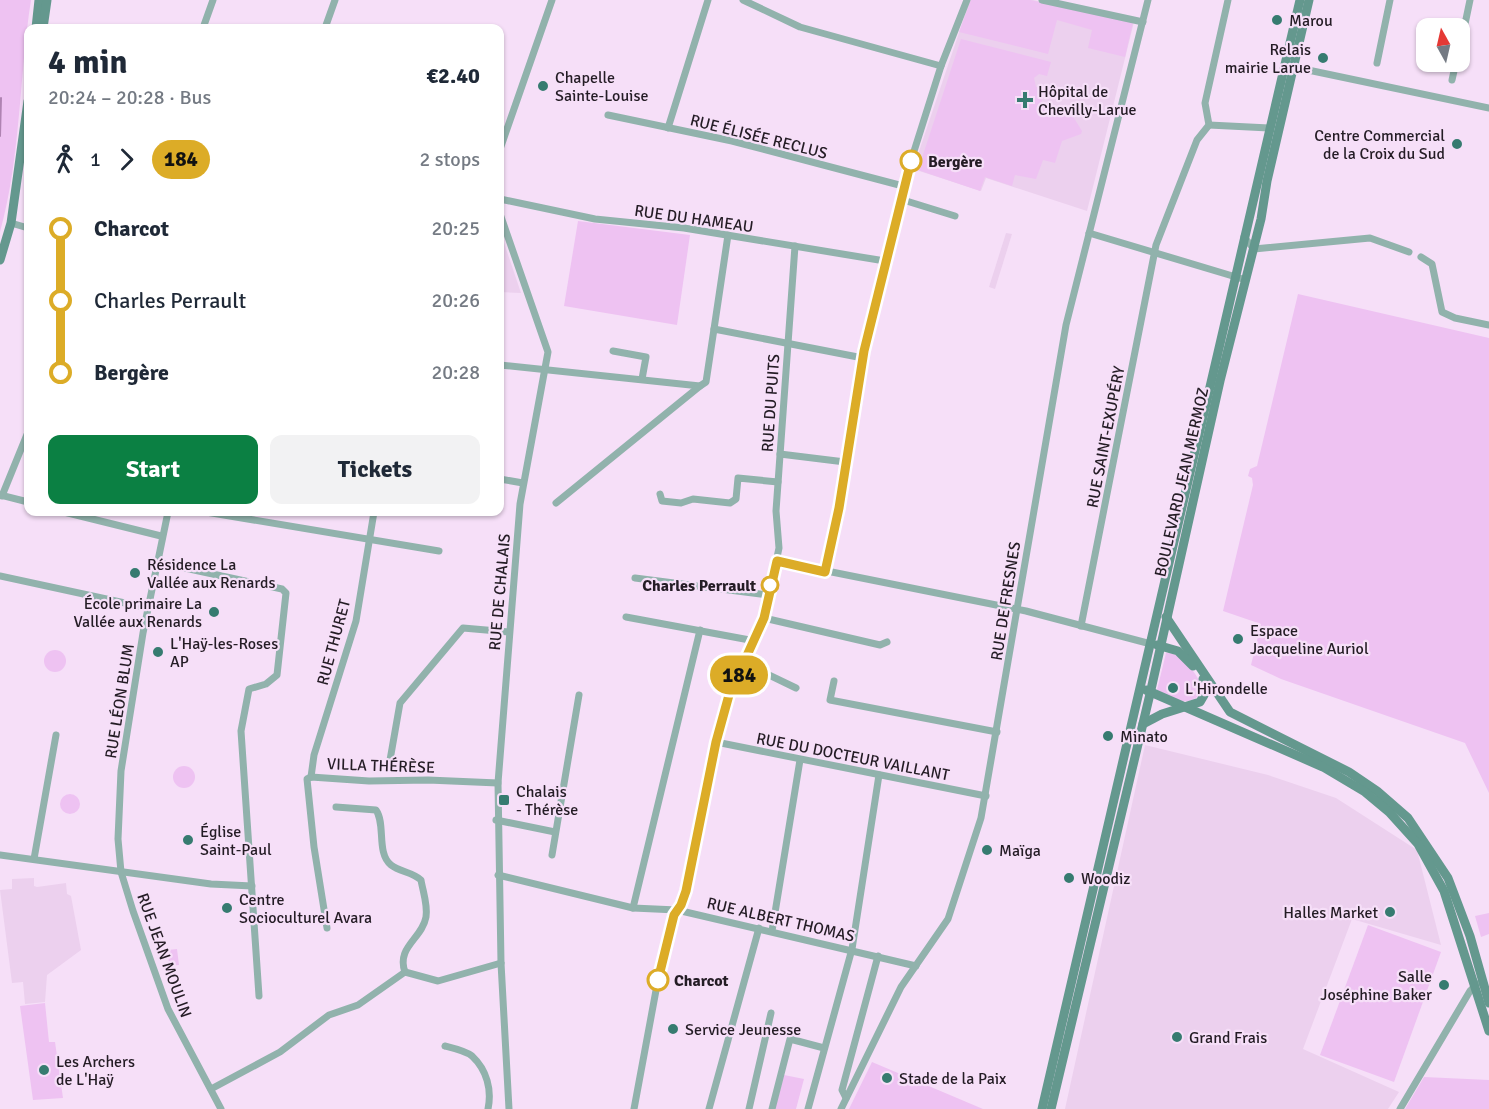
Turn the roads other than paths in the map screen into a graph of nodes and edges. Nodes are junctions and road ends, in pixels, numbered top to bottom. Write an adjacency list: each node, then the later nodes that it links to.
1 (39, 0): 18 (main road)
2 (47, 0): 19 (main road)
3 (213, 0): 20 (street)
4 (335, 0): 21 (street)
5 (552, 0): 33 (street)
6 (708, 0): 30 (street)
7 (743, 0): 23 (street)
8 (967, 0): 23 (street)
9 (1042, 0): 17 (street)
10 (1148, 0): 17 (street, RUE DE FRESNES)
11 (1228, 0): 29 (street)
12 (1300, 0): 24 (main road, BOULEVARD JEAN MERMOZ)
13 (1309, 0): 24 (main road, BOULEVARD JEAN MERMOZ)
14 (1390, 0): 22 (street)
15 (1470, 0): 16 (street)
16 (1466, 18)
17 (1143, 22): 41 (street, RUE DE FRESNES)
18 (36, 24)
19 (44, 24)
20 (204, 24)
21 (326, 24)
22 (1377, 63)
23 (941, 66): 34 (street)
24 (1289, 66): 27 (street); 31 (main road, BOULEVARD JEAN MERMOZ); 45 (main road, BOULEVARD JEAN MERMOZ)
25 (1454, 72): 26 (street)
26 (1452, 80)
27 (1489, 108)
28 (608, 116): 30 (street, RUE ÉLISÉE RECLUS)
29 (1209, 125): 31 (street); 46 (street, RUE SAINT-EXUPÉRY)
30 (668, 128): 34 (street, RUE ÉLISÉE RECLUS)
31 (1269, 128): 43 (main road, BOULEVARD JEAN MERMOZ)
32 (24, 130): 38 (main road)
33 (504, 138)
34 (903, 186): 35 (street)
35 (900, 199): 37 (street); 50 (street)
36 (504, 200): 42 (street, RUE DU HAMEAU)
37 (955, 216)
38 (11, 223): 40 (street); 49 (main road)
39 (504, 225): 59 (street, RUE DE CHALAIS)
40 (24, 227)
41 (1089, 232): 46 (street); 86 (street, RUE DE FRESNES)
42 (728, 235): 44 (street, RUE DU HAMEAU); 54 (street)
43 (1244, 237): 45 (street); 51 (main road, BOULEVARD JEAN MERMOZ)
44 (795, 246): 50 (street, RUE DU HAMEAU); 55 (street, RUE DU PUITS)
45 (1254, 249): 47 (street); 52 (main road, BOULEVARD JEAN MERMOZ)
46 (1155, 252): 51 (street); 90 (street, RUE SAINT-EXUPÉRY)
47 (1408, 252)
48 (1421, 257): 53 (street)
49 (0, 260)
50 (885, 261): 57 (street)
51 (1235, 276): 52 (street); 95 (main road, BOULEVARD JEAN MERMOZ)
52 (1246, 280): 88 (main road, BOULEVARD JEAN MERMOZ)
53 (1489, 325)
54 (714, 329): 55 (street); 61 (street)
55 (787, 342): 57 (street); 63 (street, RUE DU PUITS)
56 (613, 351): 60 (street)
57 (863, 358): 64 (street)
58 (504, 365): 59 (street)
59 (545, 370): 60 (street); 67 (street, RUE DE CHALAIS)
60 (642, 379): 61 (street)
61 (700, 386): 71 (street)
62 (24, 441): 69 (street)
63 (780, 454): 64 (street); 66 (street, RUE DU PUITS)
64 (844, 462): 81 (street)
65 (504, 479): 67 (street)
66 (778, 482): 68 (street); 79 (street, RUE DU PUITS)
67 (523, 483): 92 (street, RUE DE CHALAIS)
68 (660, 494)
69 (1, 495): 70 (street)
70 (24, 501)
71 (556, 503)
72 (80, 516): 76 (street)
73 (167, 516): 76 (street, RUE LÉON BLUM)
74 (228, 516): 77 (street)
75 (373, 516): 77 (street, RUE THURET)
76 (161, 536): 80 (street, RUE LÉON BLUM)
77 (369, 541): 78 (street); 113 (street, RUE THURET)
78 (439, 551)
79 (777, 561): 81 (street); 84 (street, RUE DU PUITS)
80 (157, 562): 85 (street, RUE LÉON BLUM); 128 (street)
81 (825, 572): 86 (street)
82 (0, 576): 85 (street)
83 (635, 578): 84 (street)
84 (768, 595): 89 (street, RUE DU PUITS)
85 (148, 608): 125 (street, RUE LÉON BLUM)
86 (1018, 609): 90 (street); 107 (street, RUE DE FRESNES)
87 (626, 616): 91 (street)
88 (1166, 617): 95 (main road, BOULEVARD JEAN MERMOZ); 96 (main road)
89 (764, 618): 93 (street, RUE DU PUITS); 94 (street)
90 (1081, 626): 95 (street)
91 (700, 630): 93 (street); 129 (street)
92 (509, 632): 110 (street); 114 (street, RUE DE CHALAIS)
93 (755, 641): 97 (street, RUE DU PUITS)
94 (887, 642)
95 (1156, 645): 98 (main road); 99 (main road, BOULEVARD JEAN MERMOZ); 103 (main road, BOULEVARD JEAN MERMOZ)
96 (1193, 658): 98 (main road); 100 (main road)
97 (744, 663): 102 (street); 109 (street, RUE DU PUITS)
98 (1196, 670): 100 (main road); 105 (main road)
99 (1144, 674): 103 (main road); 138 (main road, BOULEVARD JEAN MERMOZ)
100 (1205, 676): 117 (main road)
101 (834, 681): 107 (street)
102 (796, 688)
103 (1150, 694): 105 (main road); 106 (main road, BOULEVARD JEAN MERMOZ)
104 (579, 695): 120 (street)
105 (1185, 708): 106 (main road); 119 (main road)
106 (1143, 724): 138 (main road, BOULEVARD JEAN MERMOZ)
107 (997, 732): 115 (street, RUE DE FRESNES)
108 (56, 735): 124 (street)
109 (716, 742): 111 (street, RUE DU DOCTEUR VAILLANT); 130 (street, RUE DU PUITS)
110 (390, 760)
111 (800, 760): 112 (street, RUE DU DOCTEUR VAILLANT); 133 (street)
112 (879, 775): 115 (street, RUE DU DOCTEUR VAILLANT); 134 (street)
113 (311, 777): 114 (street, VILLA THÉRÈSE); 131 (street, VILLA THÉRÈSE)
114 (498, 783): 118 (street, RUE DE CHALAIS)
115 (986, 796): 137 (street, RUE DE FRESNES)
116 (336, 807): 139 (street)
117 (1408, 818): 119 (main road); 127 (main road)
118 (496, 820): 120 (street); 126 (street, RUE DE CHALAIS)
119 (1409, 831): 121 (main road)
120 (555, 832): 123 (street)
121 (1418, 844): 127 (main road); 140 (main road)
122 (0, 855): 124 (street)
123 (552, 855)
124 (34, 859): 125 (street)
125 (122, 872): 128 (street); 148 (street, RUE JEAN MOULIN)
126 (498, 875): 129 (street, RUE ALBERT THOMAS); 136 (street, RUE DE CHALAIS)
127 (1448, 878): 140 (main road)
128 (252, 886): 141 (street)
129 (633, 908): 130 (street, RUE ALBERT THOMAS)
130 (677, 910): 132 (street, RUE ALBERT THOMAS); 153 (street, RUE DU PUITS)
131 (327, 928)
132 (759, 928): 133 (street, RUE ALBERT THOMAS); 154 (street)
133 (772, 931): 134 (street, RUE ALBERT THOMAS)
134 (852, 949): 135 (street, RUE ALBERT THOMAS); 147 (street)
135 (878, 956): 137 (street, RUE ALBERT THOMAS); 149 (street)
136 (501, 963): 139 (street); 152 (street, RUE DE CHALAIS)
137 (917, 964): 149 (street, RUE DE FRESNES)
138 (1080, 968): 159 (main road); 160 (main road)
139 (405, 972): 148 (street)
140 (1479, 983): 142 (main road); 144 (main road); 145 (main road); 161 (street)
141 (259, 996)
142 (1489, 1003)
143 (771, 1013): 155 (street)
144 (1489, 1016)
145 (1489, 1031)
146 (445, 1046): 151 (street)
147 (824, 1048): 156 (street); 157 (street)
148 (211, 1089): 150 (street, RUE JEAN MOULIN)
149 (846, 1098): 158 (street, RUE DE FRESNES)
150 (221, 1109)
151 (488, 1109)
152 (509, 1109)
153 (634, 1109)
154 (709, 1109)
155 (749, 1109)
156 (772, 1109)
157 (808, 1109)
158 (841, 1109)
159 (1042, 1109)
160 (1051, 1109)
161 (1400, 1109)

